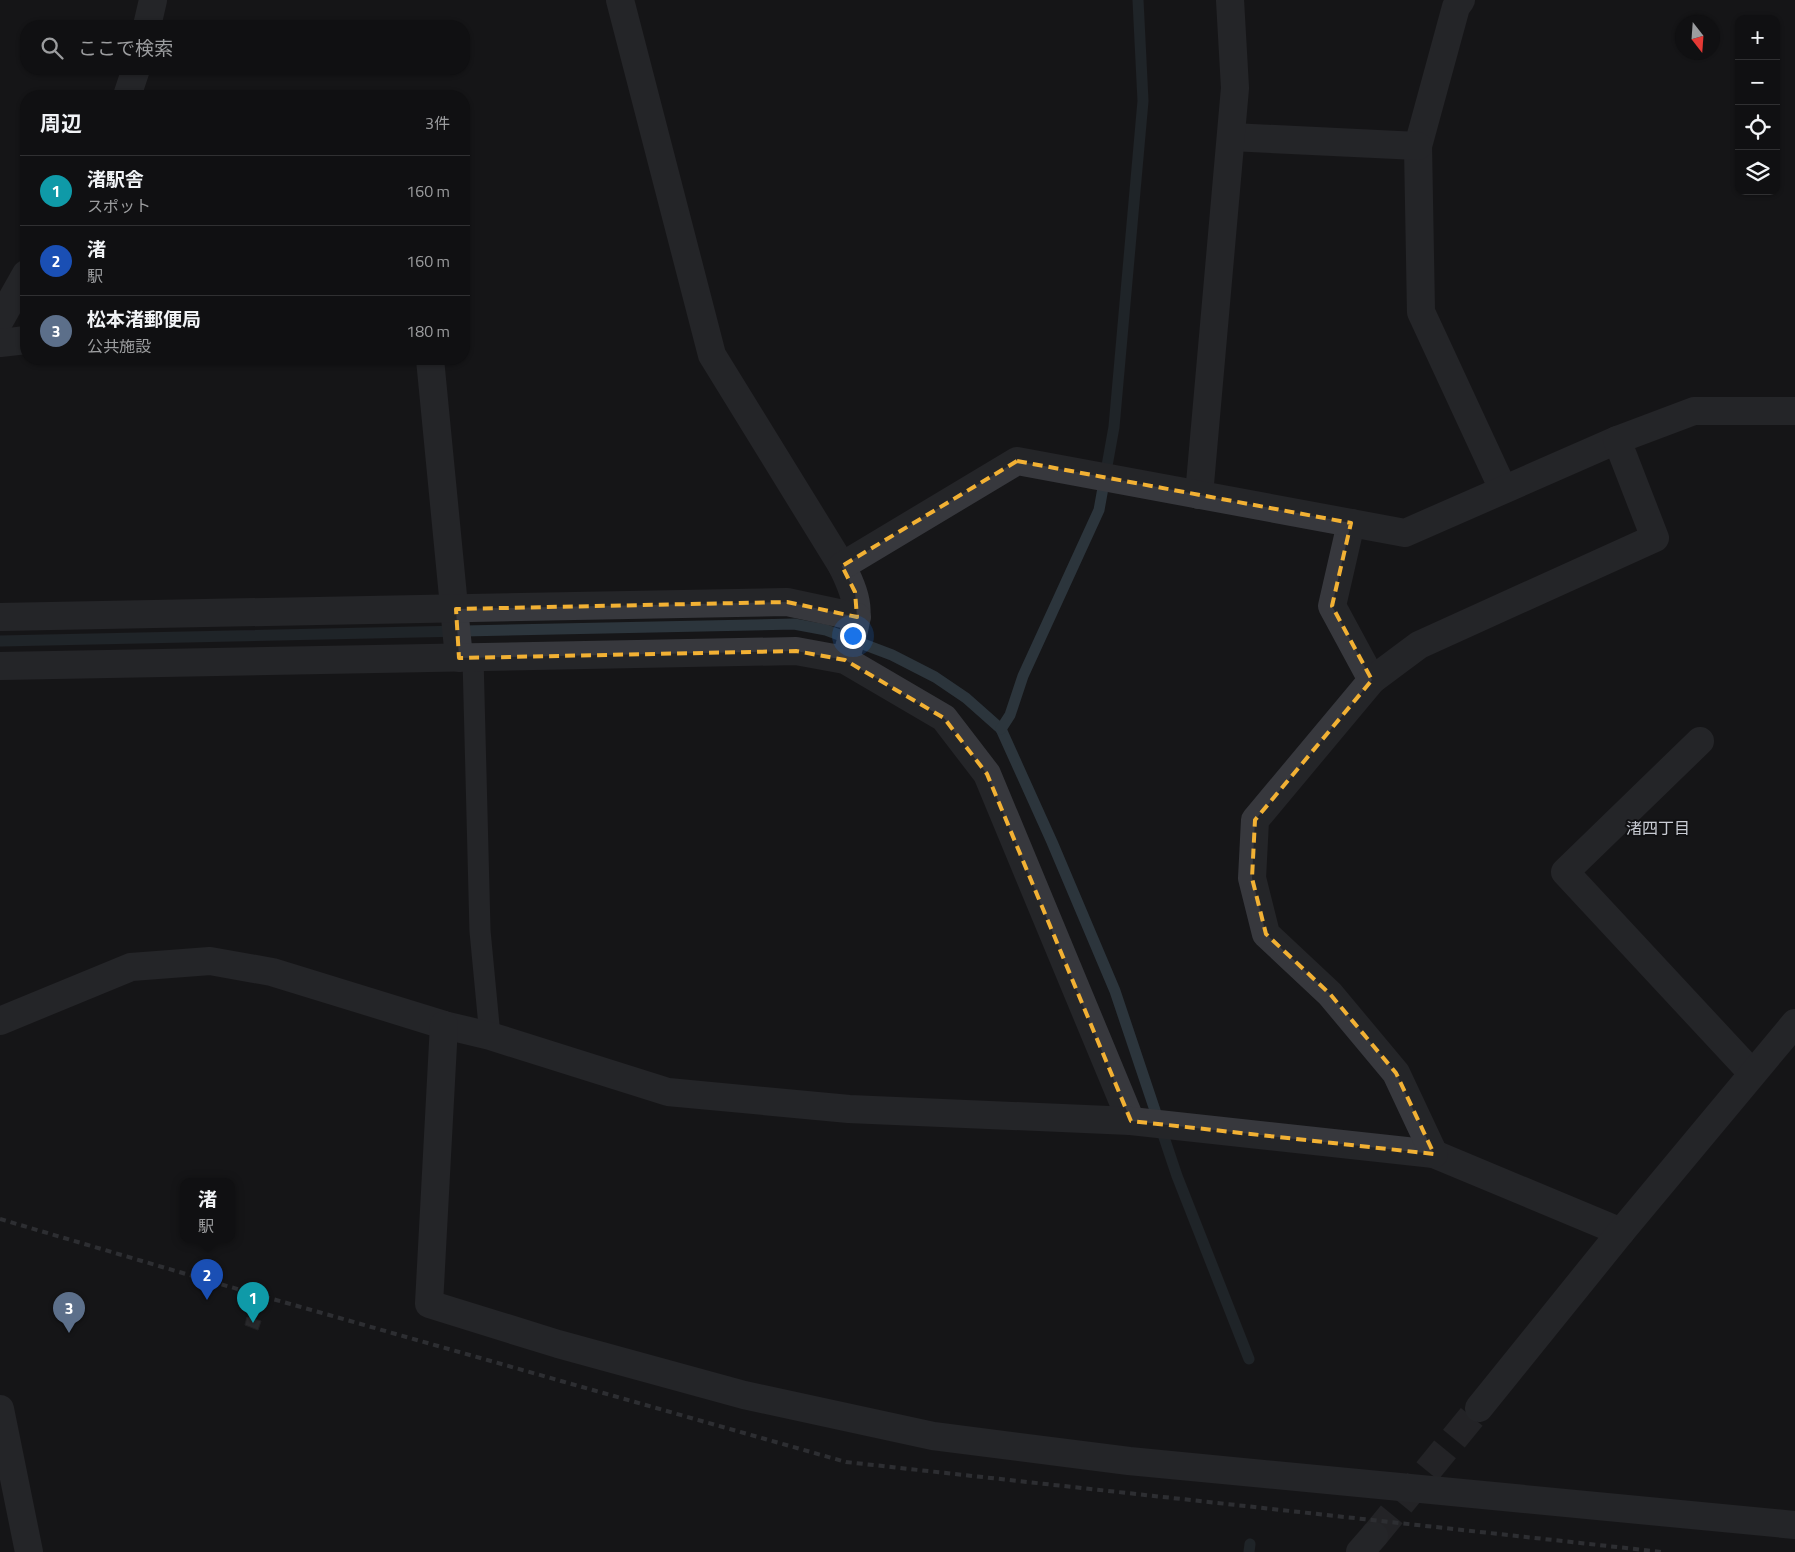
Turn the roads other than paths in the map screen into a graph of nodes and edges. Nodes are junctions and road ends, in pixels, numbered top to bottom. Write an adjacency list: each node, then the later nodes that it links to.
1 (153, 0): 5 (street)
2 (620, 0): 20 (street)
3 (1230, 0): 8 (street)
4 (1460, 0): 9 (street)
5 (148, 20)
6 (134, 75): 7 (street)
7 (129, 90)
8 (1231, 137): 9 (street); 18 (street)
9 (1418, 146): 17 (street)
10 (20, 285): 11 (street)
11 (0, 320)
12 (20, 341): 13 (street)
13 (0, 343)
14 (431, 365): 22 (street)
15 (1795, 411): 16 (street)
16 (1617, 440): 17 (street); 25 (street)
17 (1503, 489): 19 (street)
18 (1199, 495): 19 (street); 20 (street)
19 (1351, 524): 25 (street)
20 (842, 566): 23 (street)
21 (0, 617): 22 (street)
22 (460, 638): 23 (street); 23 (street); 24 (street); 30 (lane)
23 (851, 639): 32 (street)
24 (0, 666)
25 (1372, 680): 33 (street)
26 (1700, 740): 31 (street)
27 (0, 1021): 29 (street)
28 (1795, 1023): 31 (street)
29 (444, 1025): 30 (street); 37 (street)
30 (490, 1036): 32 (street)
31 (1752, 1073): 34 (street)
32 (1131, 1121): 33 (street)
33 (1434, 1154): 34 (street)
34 (1621, 1232): 35 (street)
35 (1479, 1408)
36 (0, 1409): 38 (street)
37 (1795, 1525)
38 (29, 1552)

